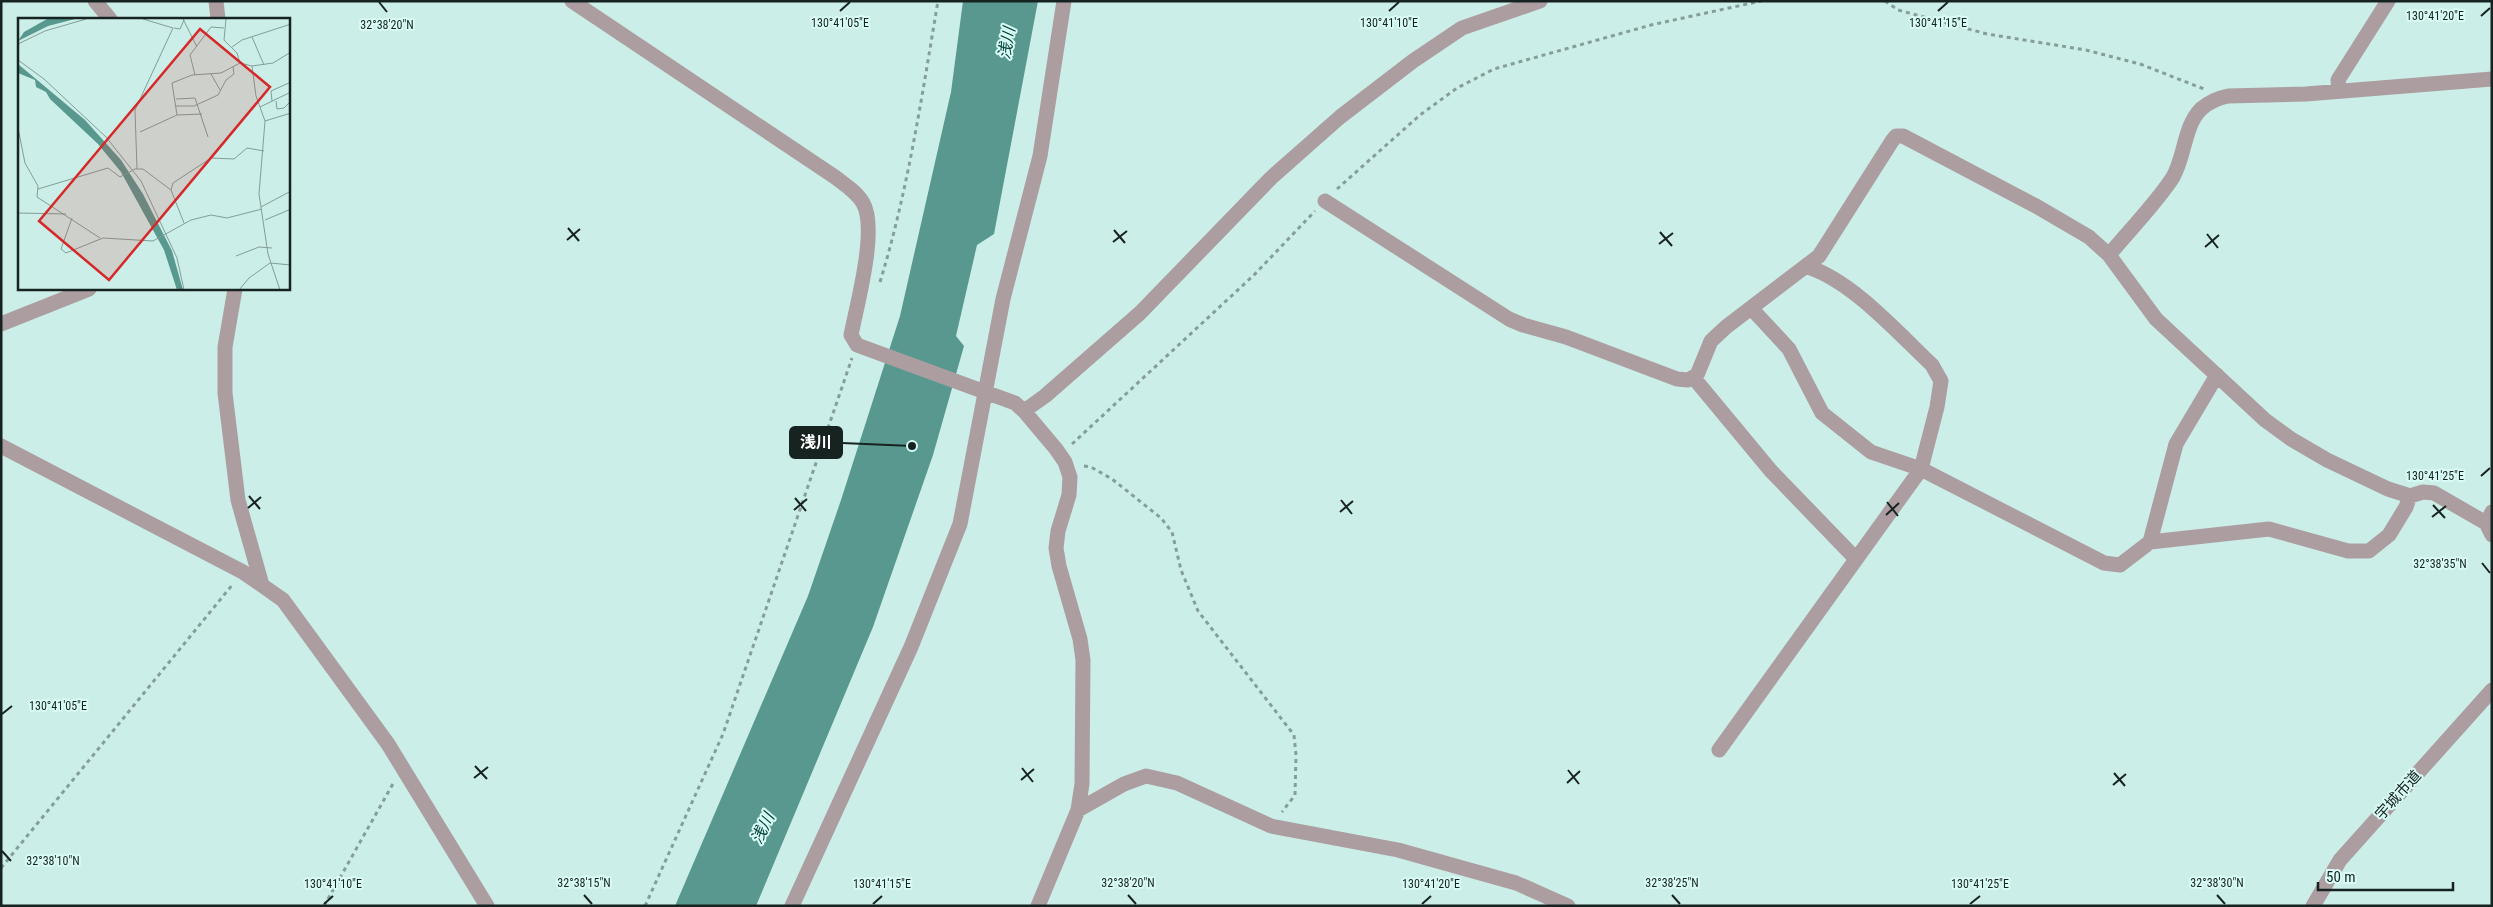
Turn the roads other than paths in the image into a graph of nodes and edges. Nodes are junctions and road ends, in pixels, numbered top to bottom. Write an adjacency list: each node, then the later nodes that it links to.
1 (95, 1): 7 (street)
2 (216, 1): 8 (street)
3 (572, 1): 20 (street)
4 (1064, 1): 20 (street)
5 (1540, 1): 21 (street)
6 (2388, 1): 10 (street)
7 (109, 18)
8 (218, 18)
9 (2492, 79): 10 (street)
10 (2339, 90): 12 (street)
11 (1325, 200): 19 (street)
12 (2109, 255): 13 (street); 18 (street)
13 (1808, 266): 16 (street); 23 (street)
14 (86, 290): 17 (street)
15 (235, 290): 28 (street)
16 (1751, 308): 19 (street); 23 (street)
17 (1, 324)
18 (2217, 375): 24 (street); 26 (street)
19 (1693, 377): 27 (street)
20 (980, 392): 21 (street); 33 (street)
21 (1024, 411): 31 (street)
22 (1, 446): 28 (street)
23 (1921, 469): 26 (street); 27 (street)
24 (2410, 496): 25 (street); 26 (street)
25 (2490, 523)
26 (2150, 542)
27 (1856, 559): 30 (street)
28 (262, 585): 32 (street)
29 (2492, 690): 36 (street, 宇城市道)
30 (1719, 750)
31 (1078, 810): 34 (street); 35 (street)
32 (487, 906)
33 (792, 906)
34 (1038, 906)
35 (1568, 906)
36 (2313, 906)

